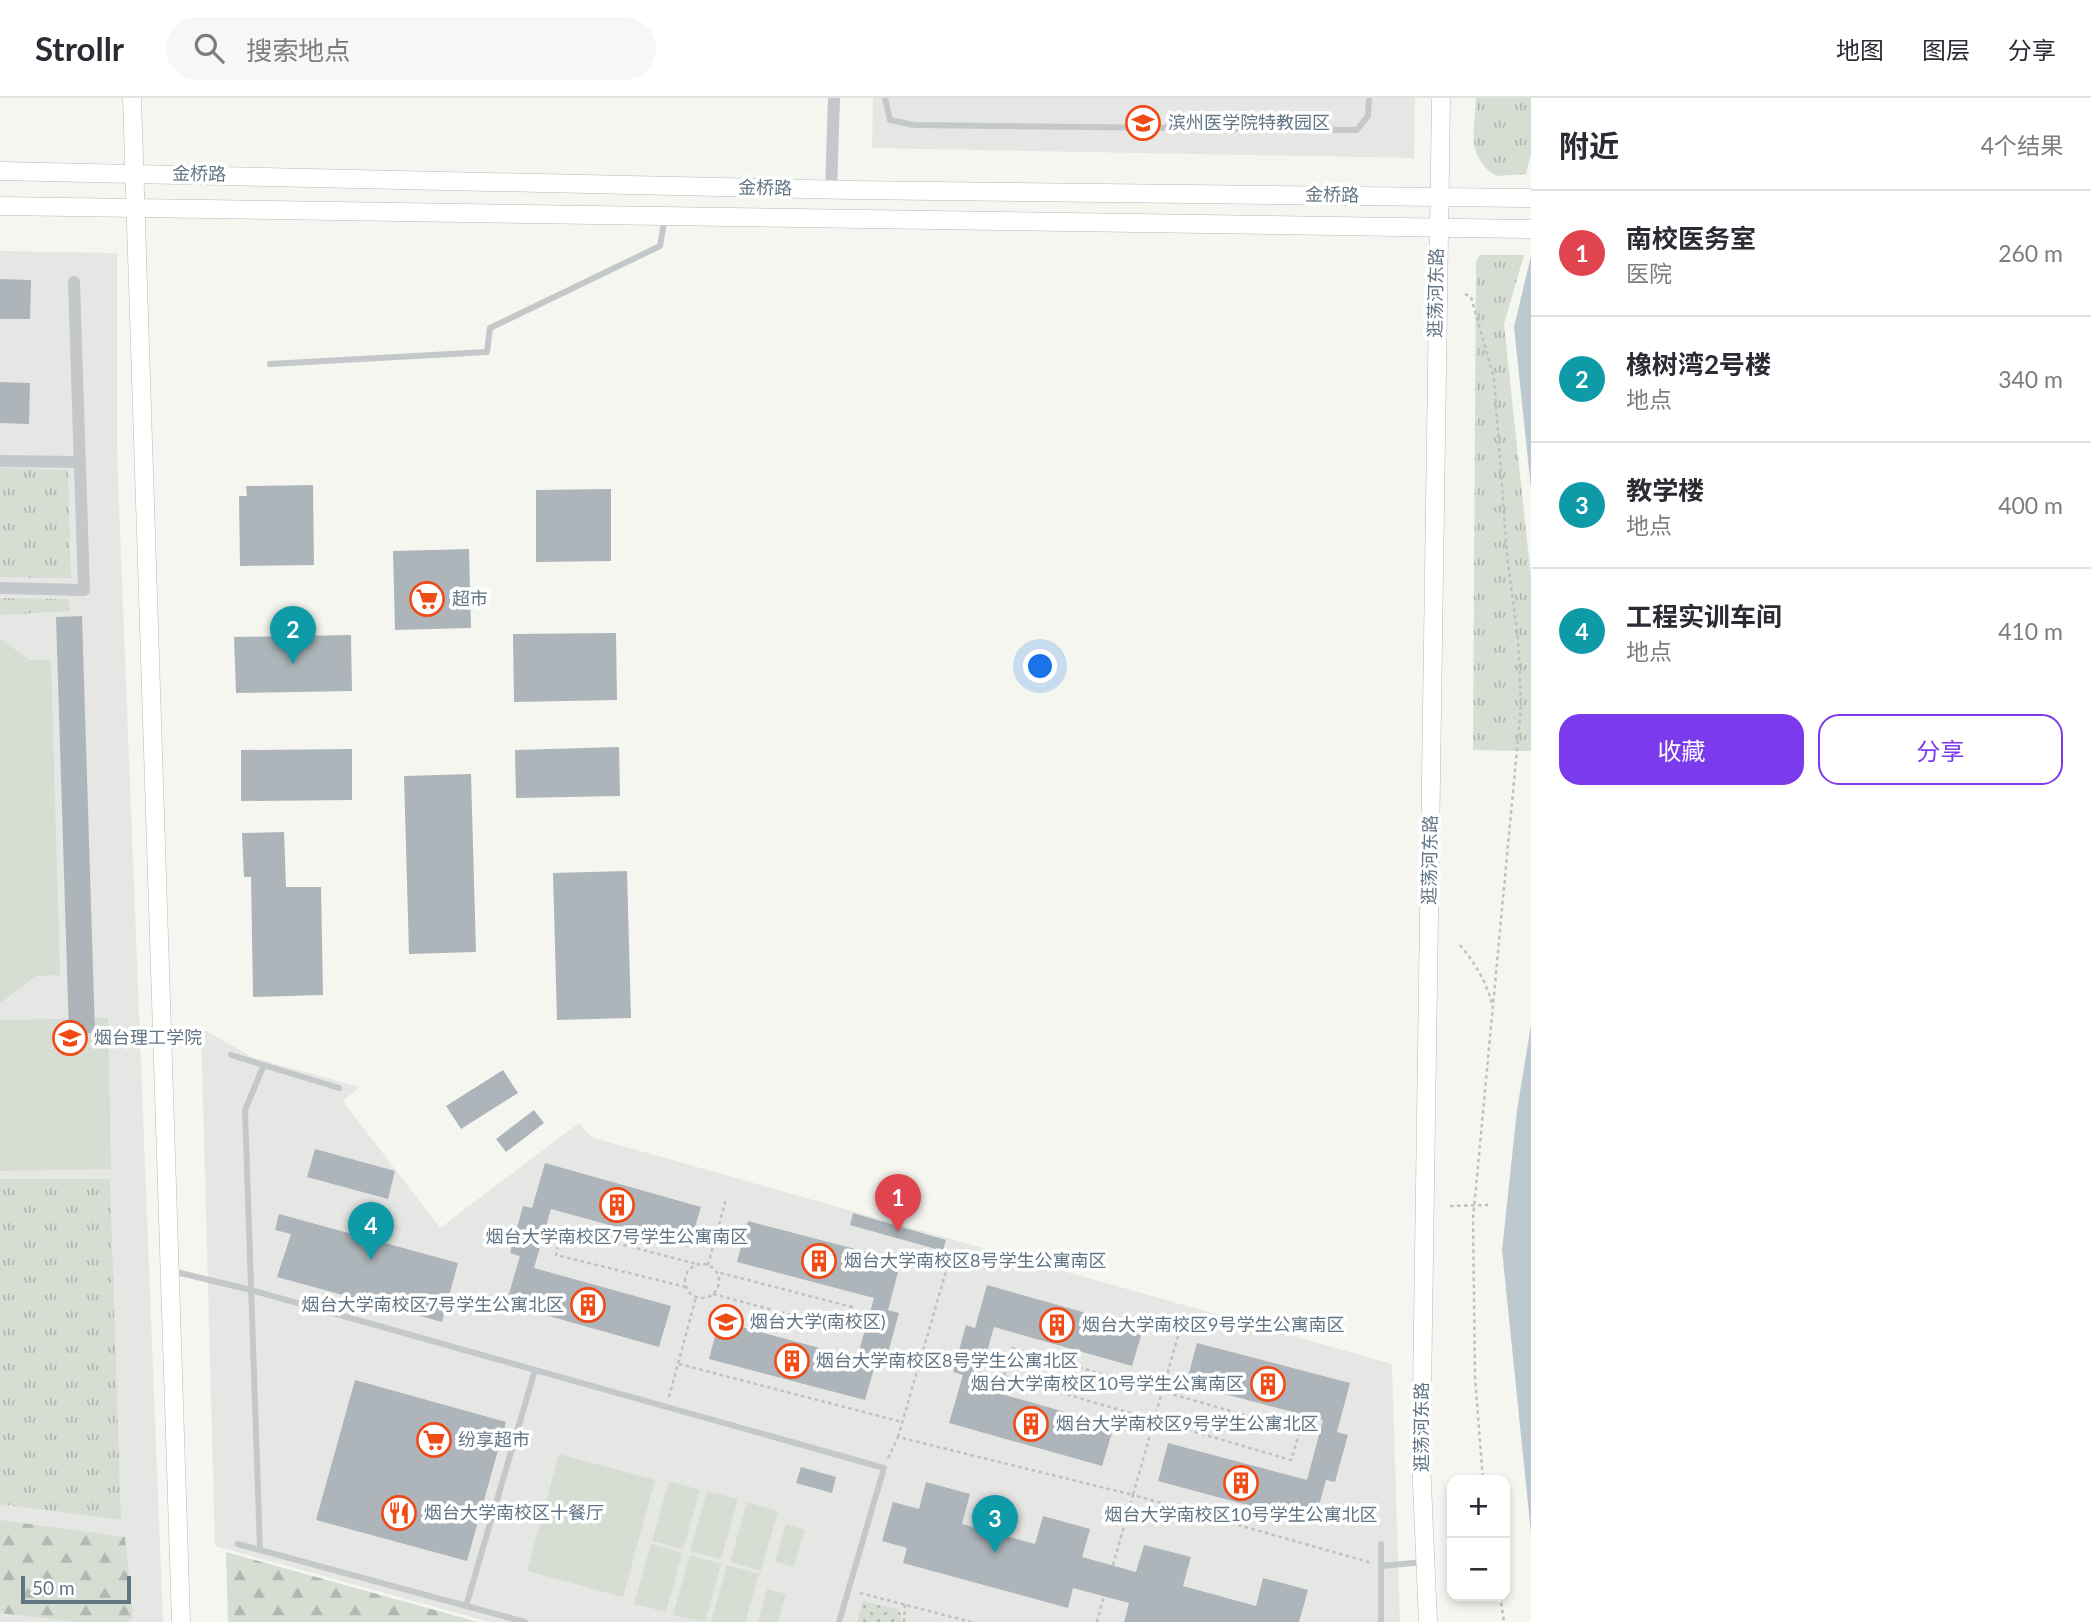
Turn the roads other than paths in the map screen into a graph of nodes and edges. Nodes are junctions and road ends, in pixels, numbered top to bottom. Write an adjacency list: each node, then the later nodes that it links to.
1 (132, 98): 7 (street)
2 (834, 98): 8 (street)
3 (885, 98): 4 (lane)
4 (1368, 98)
5 (1441, 98): 9 (street, 逛荡河东路)
6 (0, 171): 7 (street, 金桥路)
7 (135, 172): 8 (street, 金桥路); 12 (street)
8 (831, 190): 9 (street, 金桥路)
9 (1438, 196): 10 (street, 金桥路); 14 (street, 逛荡河东路)
10 (1531, 198)
11 (0, 206): 12 (street, 金桥路)
12 (136, 208): 13 (street, 金桥路); 24 (street)
13 (666, 215): 14 (street, 金桥路); 17 (lane)
14 (1437, 229): 15 (street, 金桥路); 30 (street, 逛荡河东路)
15 (1531, 229)
16 (74, 282): 19 (street)
17 (270, 364)
18 (0, 461): 19 (street)
19 (77, 462): 20 (street)
20 (0, 588)
21 (231, 1055): 22 (lane)
22 (263, 1067): 23 (lane); 25 (lane)
23 (339, 1088)
24 (170, 1271): 25 (lane); 33 (street)
25 (251, 1290): 26 (lane); 29 (lane)
26 (535, 1370): 32 (lane); 35 (lane)
27 (238, 1544): 29 (lane)
28 (1381, 1544): 31 (lane)
29 (260, 1550): 32 (lane)
30 (1426, 1562): 31 (lane); 37 (street, 逛荡河东路)
31 (1381, 1566): 36 (lane)
32 (466, 1606): 34 (lane)
33 (181, 1622)
34 (525, 1622)
35 (839, 1622)
36 (1381, 1622)
37 (1428, 1622)

